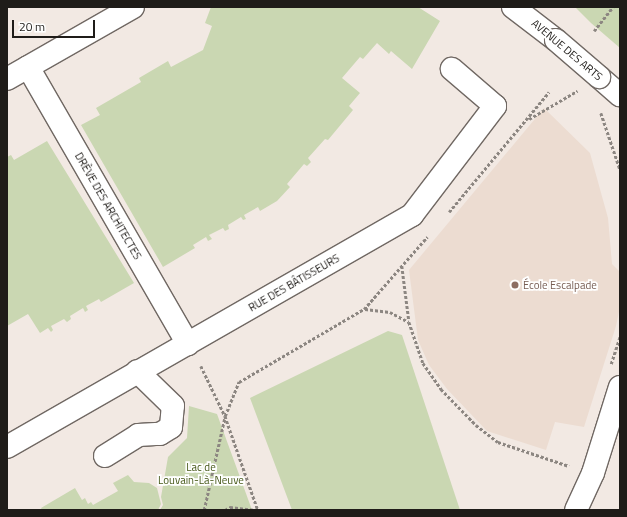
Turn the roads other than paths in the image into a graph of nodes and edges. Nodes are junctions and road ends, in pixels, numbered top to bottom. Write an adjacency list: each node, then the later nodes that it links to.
1 (133, 7): 3 (street)
2 (513, 7): 6 (street, AVENUE DES ARTS, bridge)
3 (28, 66): 5 (street); 7 (street, DRÈVE DES ARCHITECTES)
4 (452, 69): 7 (street, RUE DES BÂTISSEURS)
5 (7, 79)
6 (619, 94)
7 (188, 344): 8 (street, RUE DES BÂTISSEURS)
8 (137, 371): 10 (street, RUE DES BÂTISSEURS); 11 (street)
9 (620, 387): 12 (street)
10 (7, 447)
11 (105, 456)
12 (576, 510)

